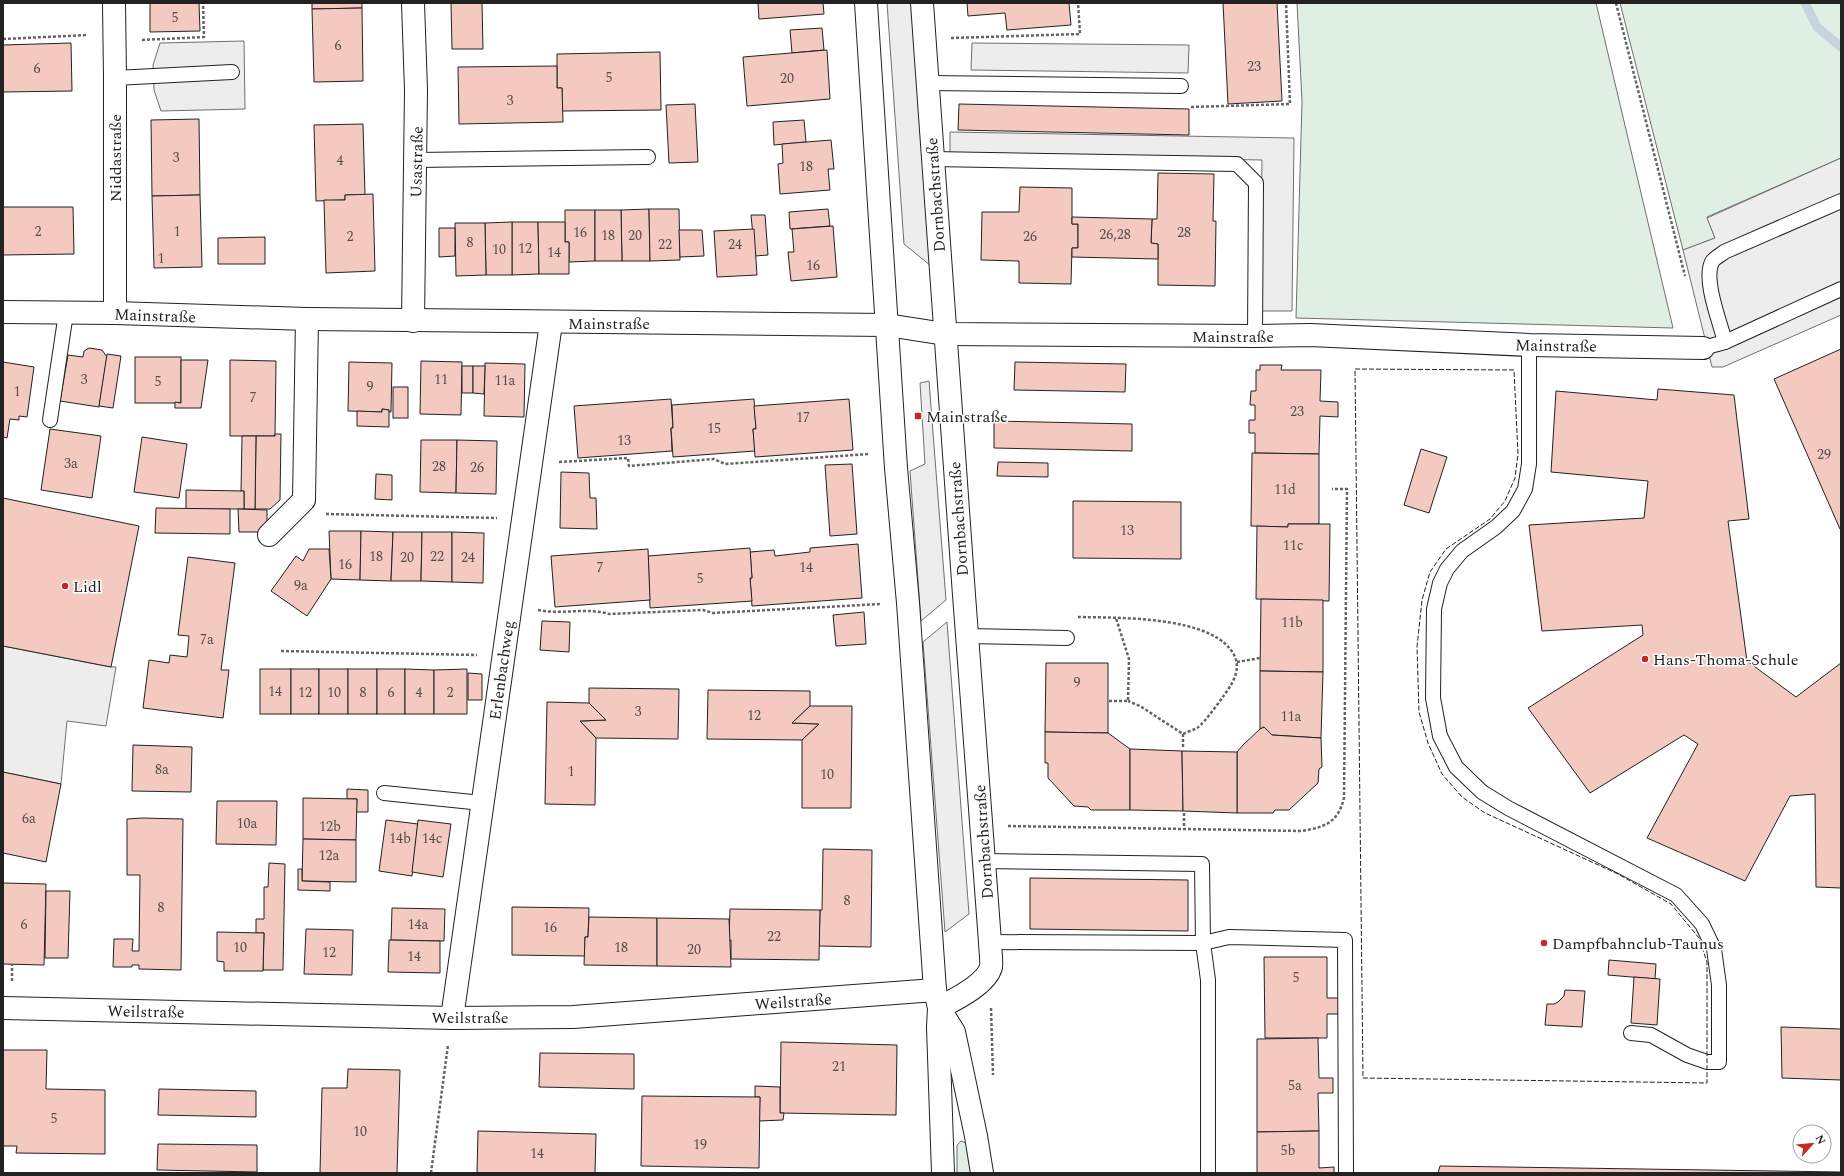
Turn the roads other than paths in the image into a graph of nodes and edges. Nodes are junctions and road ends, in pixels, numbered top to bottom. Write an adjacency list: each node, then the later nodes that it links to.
1 (114, 3): 6 (street, Niddastraße)
2 (413, 3): 11 (street, Usastraße)
3 (866, 3): 20 (street)
4 (922, 3): 7 (street, Dornbachstraße)
5 (232, 72): 6 (lane)
6 (115, 78): 16 (street, Niddastraße)
7 (927, 83): 8 (lane); 10 (street, Dornbachstraße)
8 (1181, 86)
9 (648, 157): 11 (lane)
10 (932, 159): 21 (street, Dornbachstraße); 22 (lane)
11 (416, 160): 18 (street, Usastraße)
12 (1841, 201): 23 (lane)
13 (1841, 289): 23 (lane)
14 (3, 312): 15 (street, Mainstraße)
15 (66, 313): 16 (street, Mainstraße); 26 (lane)
16 (115, 313): 17 (street, Mainstraße)
17 (307, 319): 18 (street, Mainstraße); 27 (street)
18 (413, 321): 19 (street, Mainstraße)
19 (551, 322): 20 (street, Mainstraße); 31 (street, Erlenbachweg)
20 (887, 325): 21 (street, Mainstraße); 35 (street)
21 (945, 334): 22 (street, Mainstraße); 28 (street, Dornbachstraße)
22 (1256, 336): 24 (street, Mainstraße)
23 (1725, 342): 25 (lane)
24 (1529, 345): 25 (street, Mainstraße); 38 (lane)
25 (1703, 348)
26 (50, 420)
27 (269, 535)
28 (967, 636): 29 (lane); 32 (street, Dornbachstraße)
29 (1067, 638)
30 (384, 794): 31 (lane)
31 (482, 803): 37 (street, Erlenbachweg)
32 (984, 861): 33 (street, Dornbachstraße); 34 (lane)
33 (990, 942): 34 (lane); 35 (street, Dornbachstraße)
34 (1203, 943): 41 (lane); 42 (lane)
35 (937, 999): 37 (street, Weilstraße); 39 (street); 40 (street)
36 (3, 1008): 37 (street, Weilstraße)
37 (452, 1018)
38 (1631, 1032)
39 (944, 1173)
40 (982, 1173)
41 (1208, 1173)
42 (1346, 1173)

